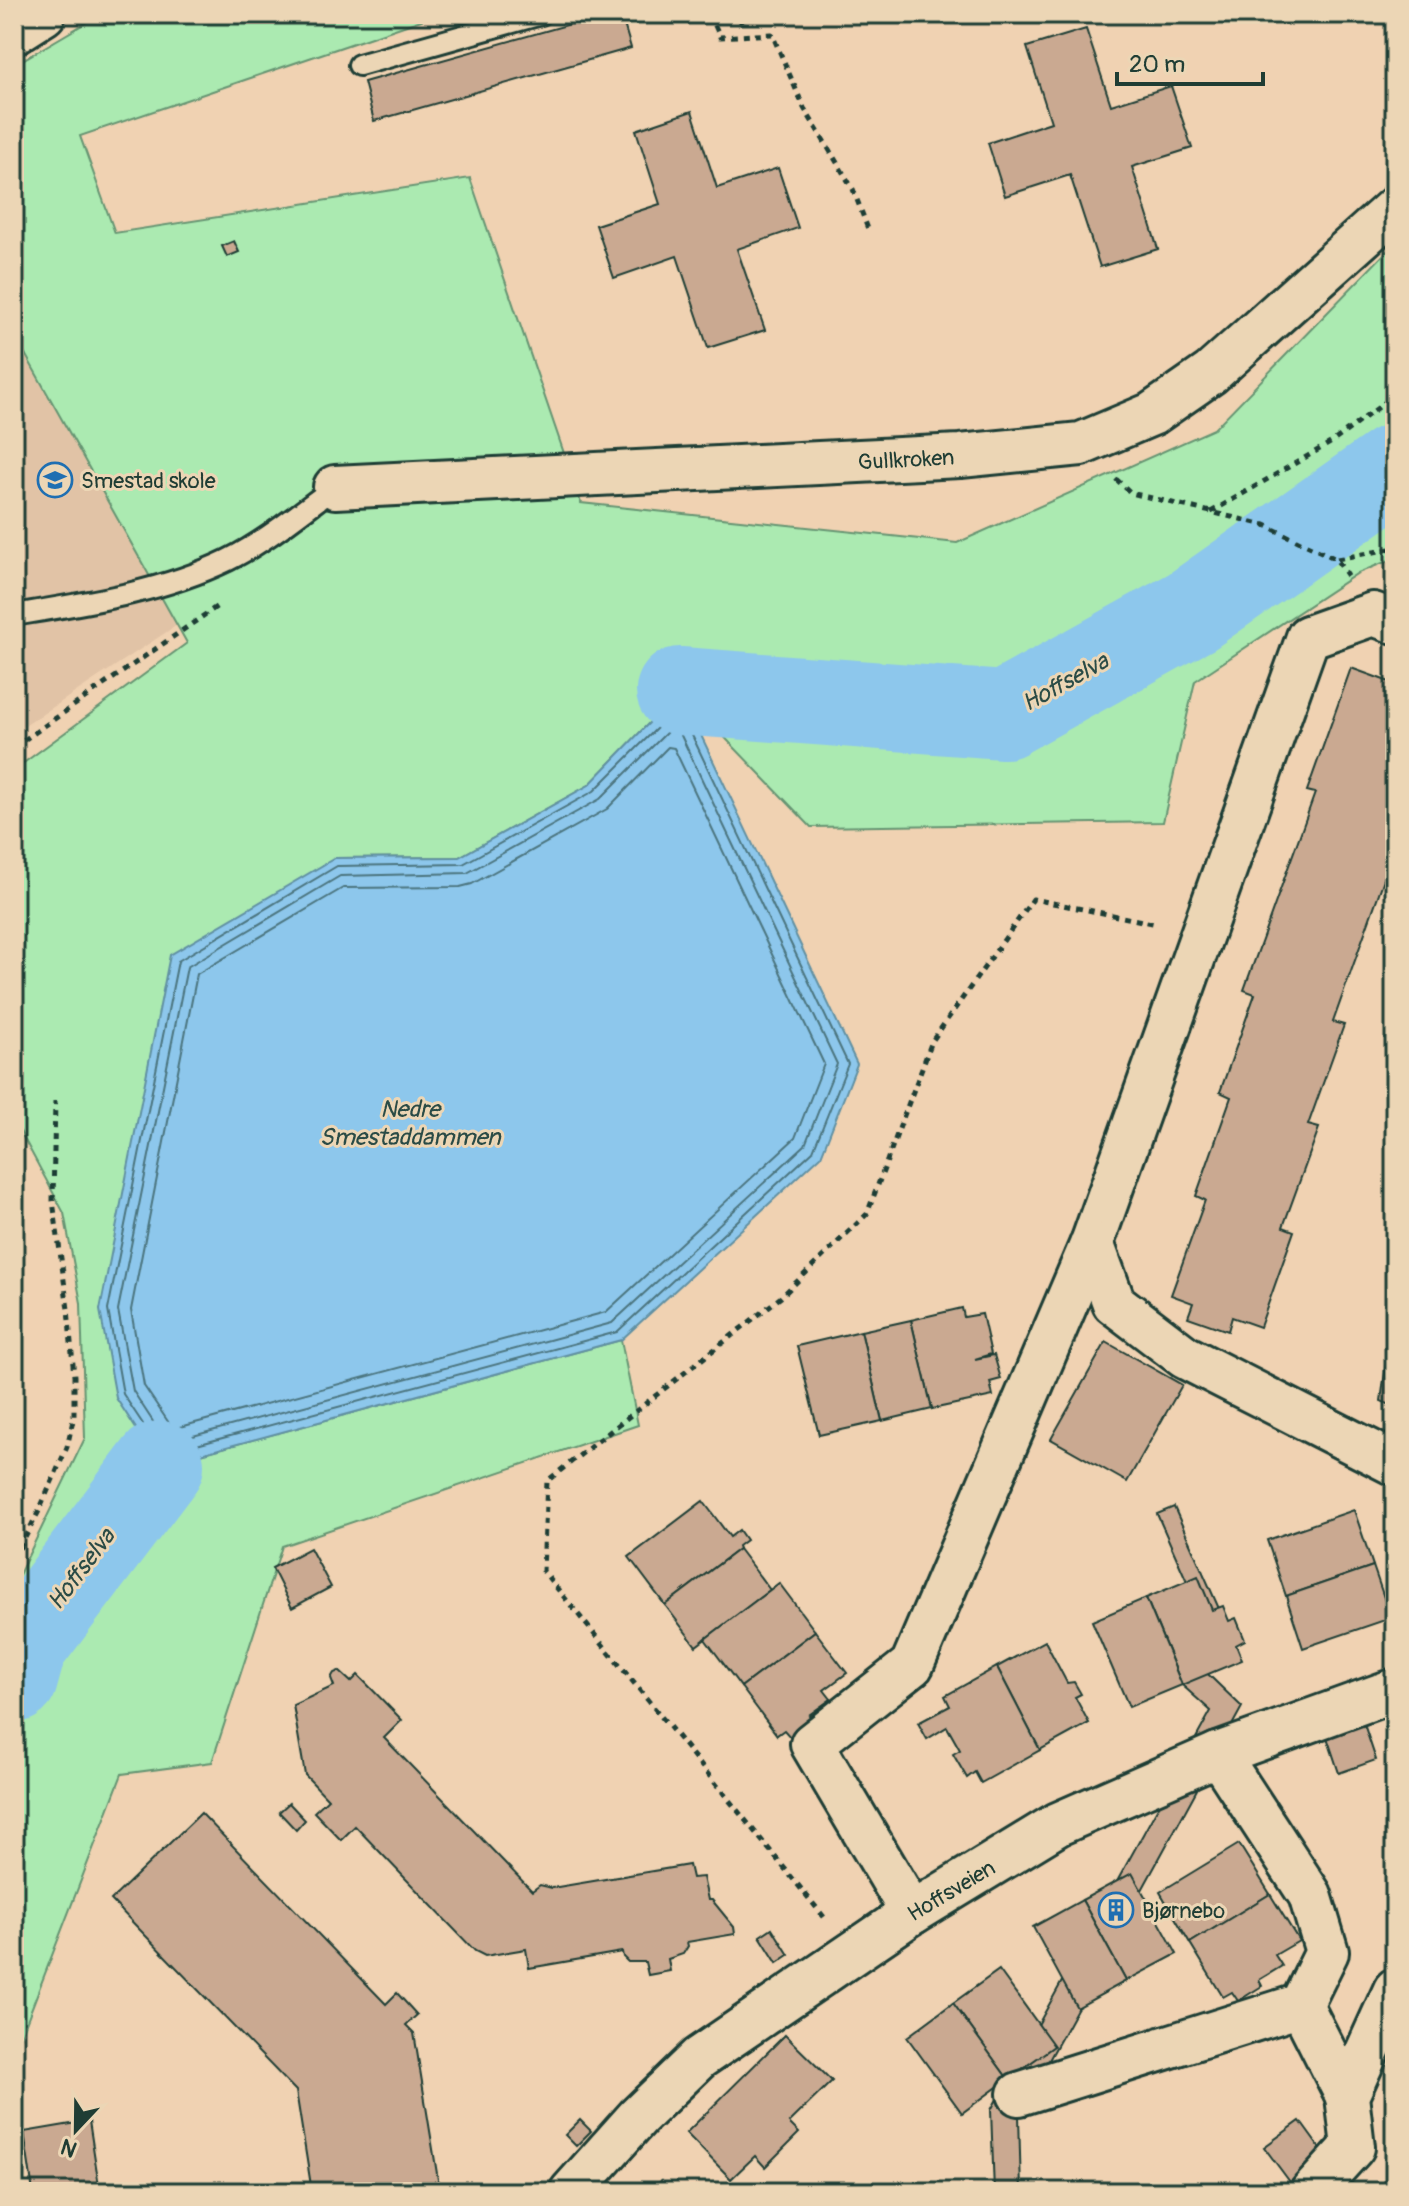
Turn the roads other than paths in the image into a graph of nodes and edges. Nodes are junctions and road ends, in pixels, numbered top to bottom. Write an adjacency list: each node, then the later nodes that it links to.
1 (44, 14): 3 (street)
2 (541, 14): 4 (lane)
3 (14, 33)
4 (359, 65)
5 (1395, 208): 6 (street, Gullkroken)
6 (335, 487): 7 (lane)
7 (14, 615)
8 (1395, 622): 9 (street)
9 (1092, 1243): 10 (street); 13 (street)
10 (1395, 1464)
11 (1395, 1690): 12 (street, Hoffsveien)
12 (1218, 1754): 13 (street, Hoffsveien); 15 (street)
13 (912, 1913): 18 (street, Hoffsveien)
14 (1395, 1990): 17 (street)
15 (1301, 2005): 16 (street); 17 (street)
16 (1019, 2094)
17 (1347, 2096): 19 (street)
18 (571, 2192)
19 (1312, 2192)

